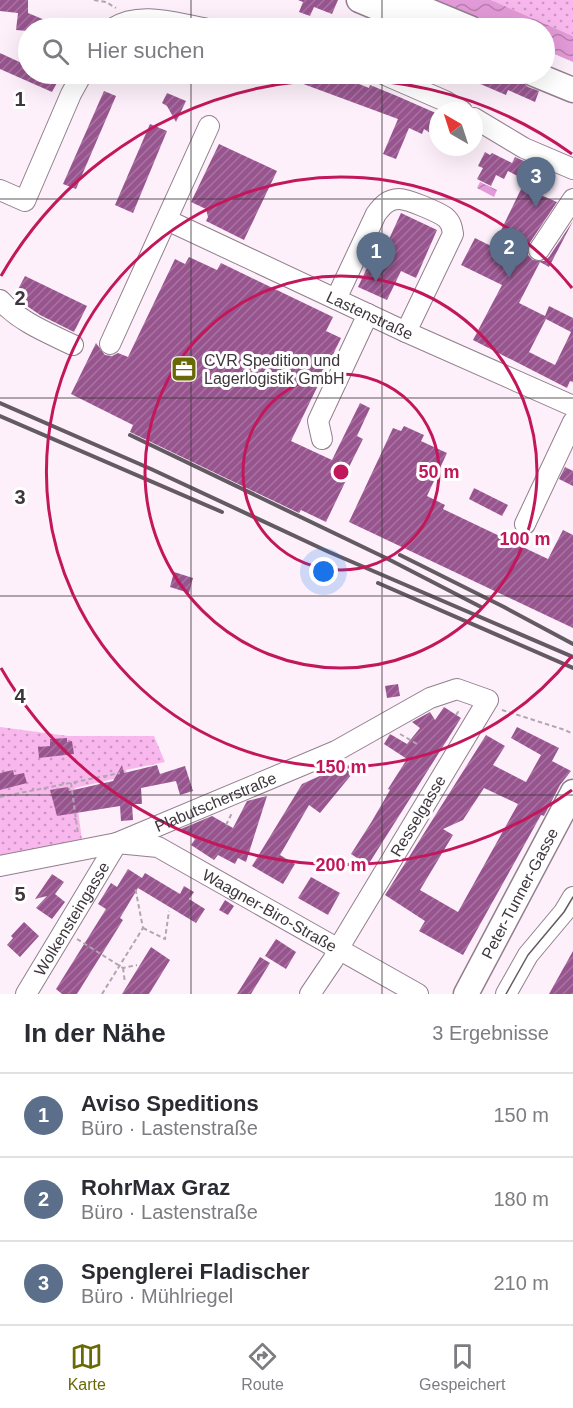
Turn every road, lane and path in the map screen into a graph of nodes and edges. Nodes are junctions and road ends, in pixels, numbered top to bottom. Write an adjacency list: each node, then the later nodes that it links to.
1 (94, 0): 4 (path)
2 (359, 0): 5 (main road)
3 (402, 0): 6 (main road)
4 (121, 18)
5 (403, 18)
6 (446, 18)
7 (555, 65): 8 (main road)
8 (573, 72)
9 (555, 83): 12 (main road)
10 (76, 84): 17 (street)
11 (407, 84): 13 (street)
12 (573, 90)
13 (448, 102)
14 (483, 123): 16 (street)
15 (209, 126): 19 (street)
16 (573, 169)
17 (0, 190)
18 (573, 199): 20 (street)
19 (167, 220): 21 (street, Lastenstraße); 25 (street)
20 (539, 250)
21 (336, 299): 23 (street, Lastenstraße); 24 (street)
22 (0, 300): 26 (street)
23 (368, 314): 24 (street, Lastenstraße); 29 (street)
24 (410, 334): 27 (street, Lastenstraße)
25 (110, 344)
26 (73, 345)
27 (573, 406)
28 (573, 422): 30 (street)
29 (322, 439)
30 (525, 524)
31 (486, 702): 32 (street, Plabutscherstraße); 33 (path); 49 (street, Resselgasse)
32 (395, 728): 34 (path); 35 (path); 40 (street, Plabutscherstraße)
33 (573, 734)
34 (398, 739)
35 (419, 745)
36 (120, 773): 37 (path)
37 (71, 783): 39 (path); 41 (path)
38 (573, 792): 59 (main road, Peter-Tunner-Gasse)
39 (0, 798)
40 (117, 843): 41 (street, Plabutscherstraße); 48 (street, Wolkensteingasse); 49 (street, Waagner-Biro-Straße)
41 (80, 850): 42 (street, Plabutscherstraße)
42 (0, 866)
43 (135, 886): 47 (path)
44 (573, 897): 54 (street)
45 (169, 911): 47 (path)
46 (573, 921): 54 (street)
47 (143, 928): 51 (path)
48 (65, 932): 51 (path); 55 (street, Wolkensteingasse)
49 (338, 950): 57 (street, Resselgasse); 58 (street, Waagner-Biro-Straße)
50 (137, 965): 52 (path)
51 (119, 966): 52 (path); 56 (path)
52 (123, 968): 53 (path)
53 (125, 983)
54 (511, 986)
55 (26, 994)
56 (102, 994)
57 (310, 994)
58 (418, 994)
59 (466, 994)

